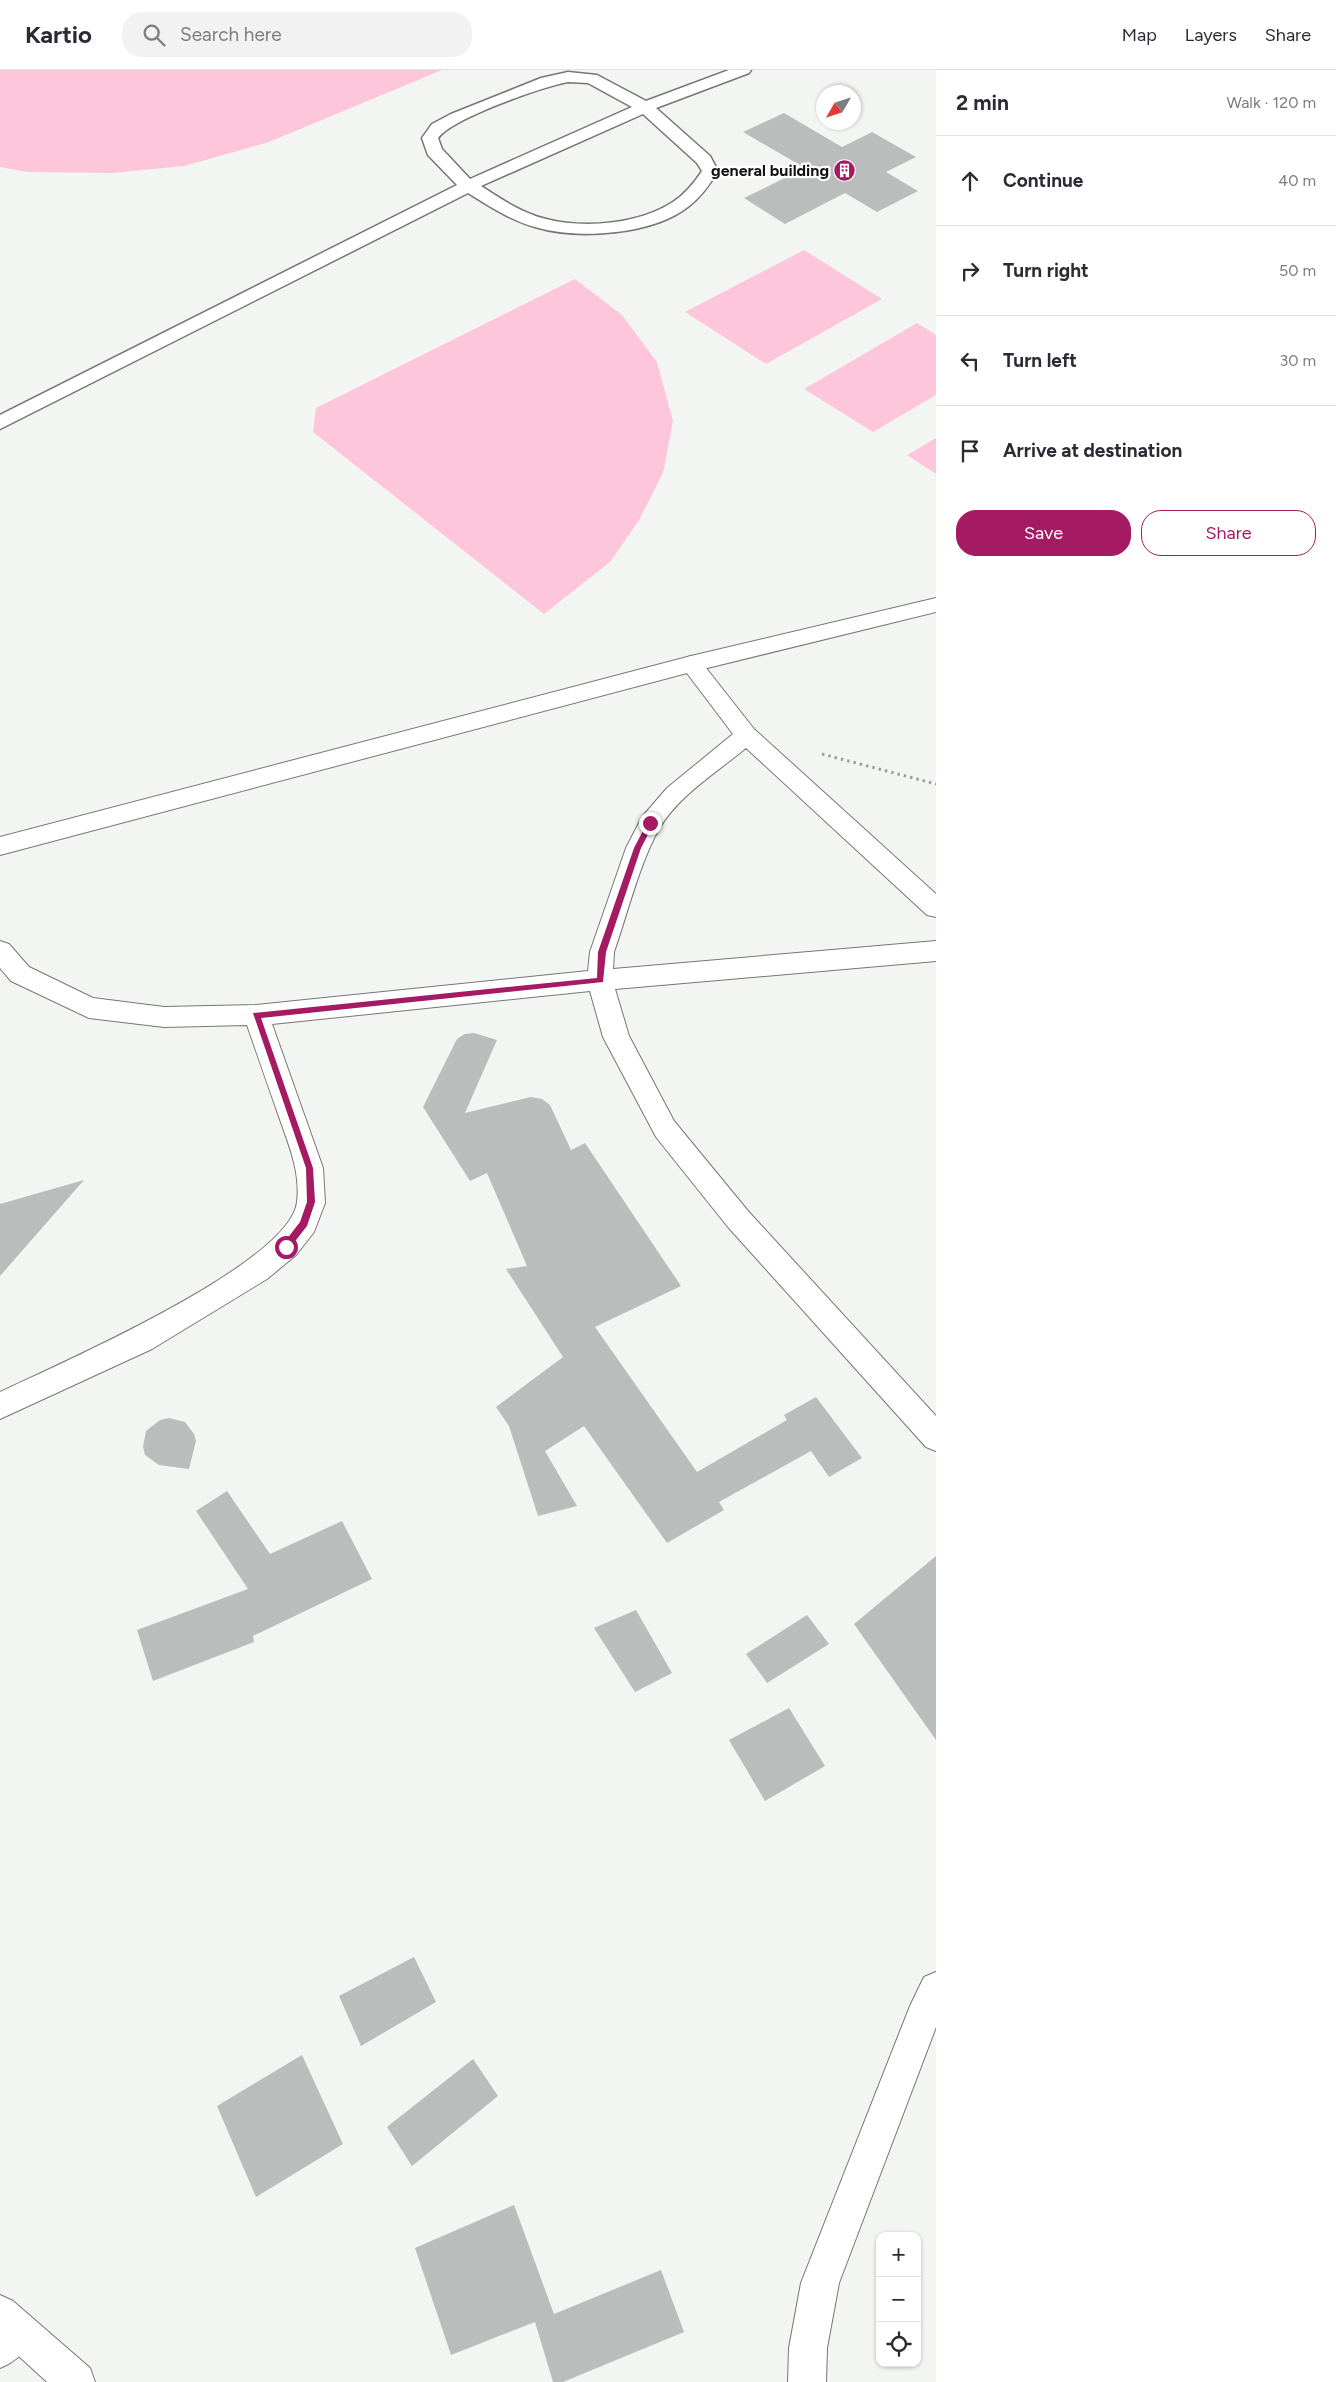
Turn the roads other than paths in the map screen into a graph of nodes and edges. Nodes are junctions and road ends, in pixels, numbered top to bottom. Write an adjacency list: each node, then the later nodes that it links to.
1 (744, 70): 2 (lane)
2 (645, 107): 3 (lane); 3 (lane); 3 (lane)
3 (468, 186): 4 (lane)
4 (0, 423)
5 (936, 605): 6 (street)
6 (691, 664): 7 (street); 8 (street)
7 (746, 735): 9 (street); 12 (street)
8 (0, 846)
9 (936, 908)
10 (0, 951): 13 (street)
11 (936, 951): 12 (street)
12 (600, 980): 13 (street); 15 (street)
13 (256, 1015): 14 (street)
14 (0, 1406)
15 (936, 1437)
16 (936, 1989): 19 (street)
17 (6, 2331): 18 (street)
18 (76, 2382)
19 (807, 2382)

